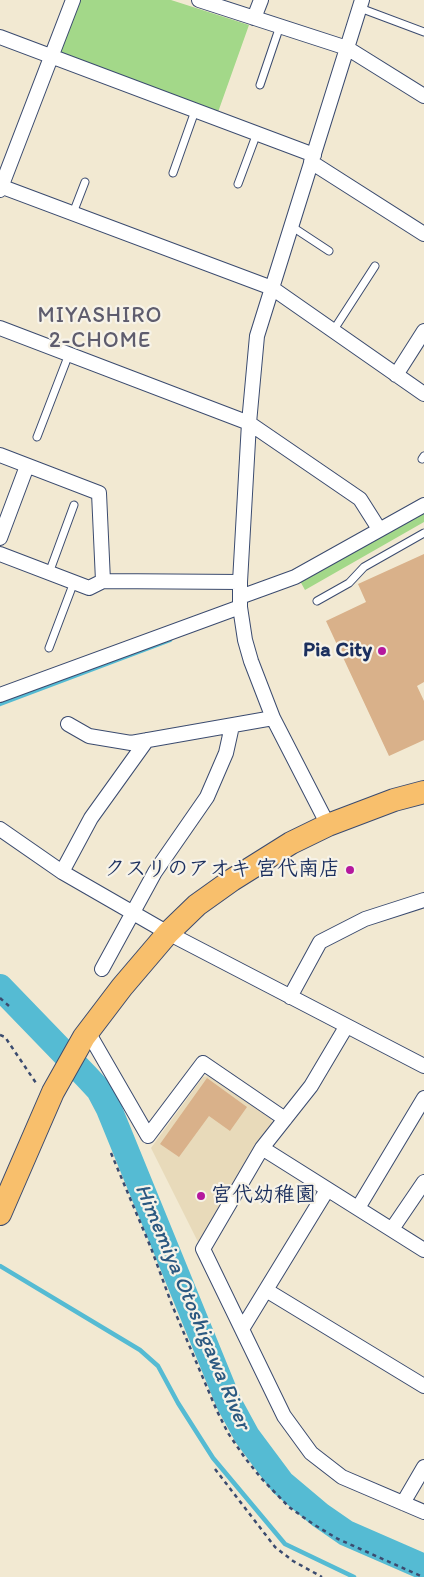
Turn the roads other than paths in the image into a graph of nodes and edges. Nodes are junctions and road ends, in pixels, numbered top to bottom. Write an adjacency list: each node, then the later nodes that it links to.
1 (73, 0): 10 (street)
2 (198, 0): 5 (street)
3 (261, 0): 5 (street)
4 (361, 4): 7 (lane); 9 (street)
5 (254, 18): 6 (street)
6 (280, 26): 9 (street); 11 (lane)
7 (424, 32)
8 (0, 37): 10 (street)
9 (348, 48): 12 (street); 15 (street)
10 (51, 56): 13 (street); 19 (street)
11 (260, 85)
12 (424, 96)
13 (196, 111): 14 (street); 16 (lane)
14 (257, 134): 15 (street); 18 (lane)
15 (312, 159): 21 (street); 22 (street)
16 (173, 172)
17 (85, 182): 20 (lane)
18 (238, 184)
19 (0, 188): 20 (street)
20 (73, 214): 25 (street)
21 (291, 226): 23 (lane); 25 (street)
22 (424, 234)
23 (329, 251)
24 (375, 266): 27 (lane)
25 (272, 288): 27 (street); 32 (street)
26 (0, 328): 29 (street)
27 (333, 331): 30 (street)
28 (424, 331): 30 (street)
29 (69, 354): 32 (street); 33 (lane)
30 (396, 375): 31 (street)
31 (424, 394)
32 (249, 423): 38 (street); 45 (street)
33 (37, 437)
34 (0, 456): 35 (street)
35 (27, 466): 40 (street); 43 (street)
36 (74, 505): 42 (lane)
37 (424, 505): 38 (street)
38 (379, 529): 47 (street)
39 (424, 533): 46 (lane)
40 (0, 538)
41 (0, 554): 42 (street)
42 (49, 573): 44 (street)
43 (103, 581): 44 (street); 45 (street)
44 (74, 582): 48 (lane)
45 (240, 582): 47 (street)
46 (317, 601)
47 (240, 602): 49 (street); 50 (street)
48 (49, 648)
49 (0, 695)
50 (273, 718): 52 (street); 55 (street)
51 (68, 724): 53 (street)
52 (232, 726): 53 (street); 59 (street)
53 (147, 740): 57 (street)
54 (424, 792): 55 (main road)
55 (328, 825): 60 (main road)
56 (0, 829): 57 (street)
57 (62, 872): 59 (street)
58 (424, 900): 62 (street)
59 (133, 913): 60 (street); 61 (street)
60 (168, 932): 62 (street); 64 (main road)
61 (102, 969)
62 (290, 997): 63 (street)
63 (346, 1027): 65 (street); 67 (street)
64 (86, 1035): 67 (street); 72 (main road)
65 (424, 1066)
66 (424, 1098): 71 (street)
67 (285, 1119): 68 (street)
68 (262, 1148): 70 (street); 76 (street)
69 (424, 1182): 73 (street)
70 (326, 1190): 71 (street); 75 (street)
71 (358, 1208): 73 (street)
72 (0, 1214)
73 (392, 1229): 74 (street)
74 (424, 1250)
75 (266, 1290): 76 (street); 77 (street)
76 (242, 1329): 79 (street)
77 (424, 1386)
78 (424, 1467): 79 (street)
79 (403, 1503): 80 (street)
80 (424, 1512)

